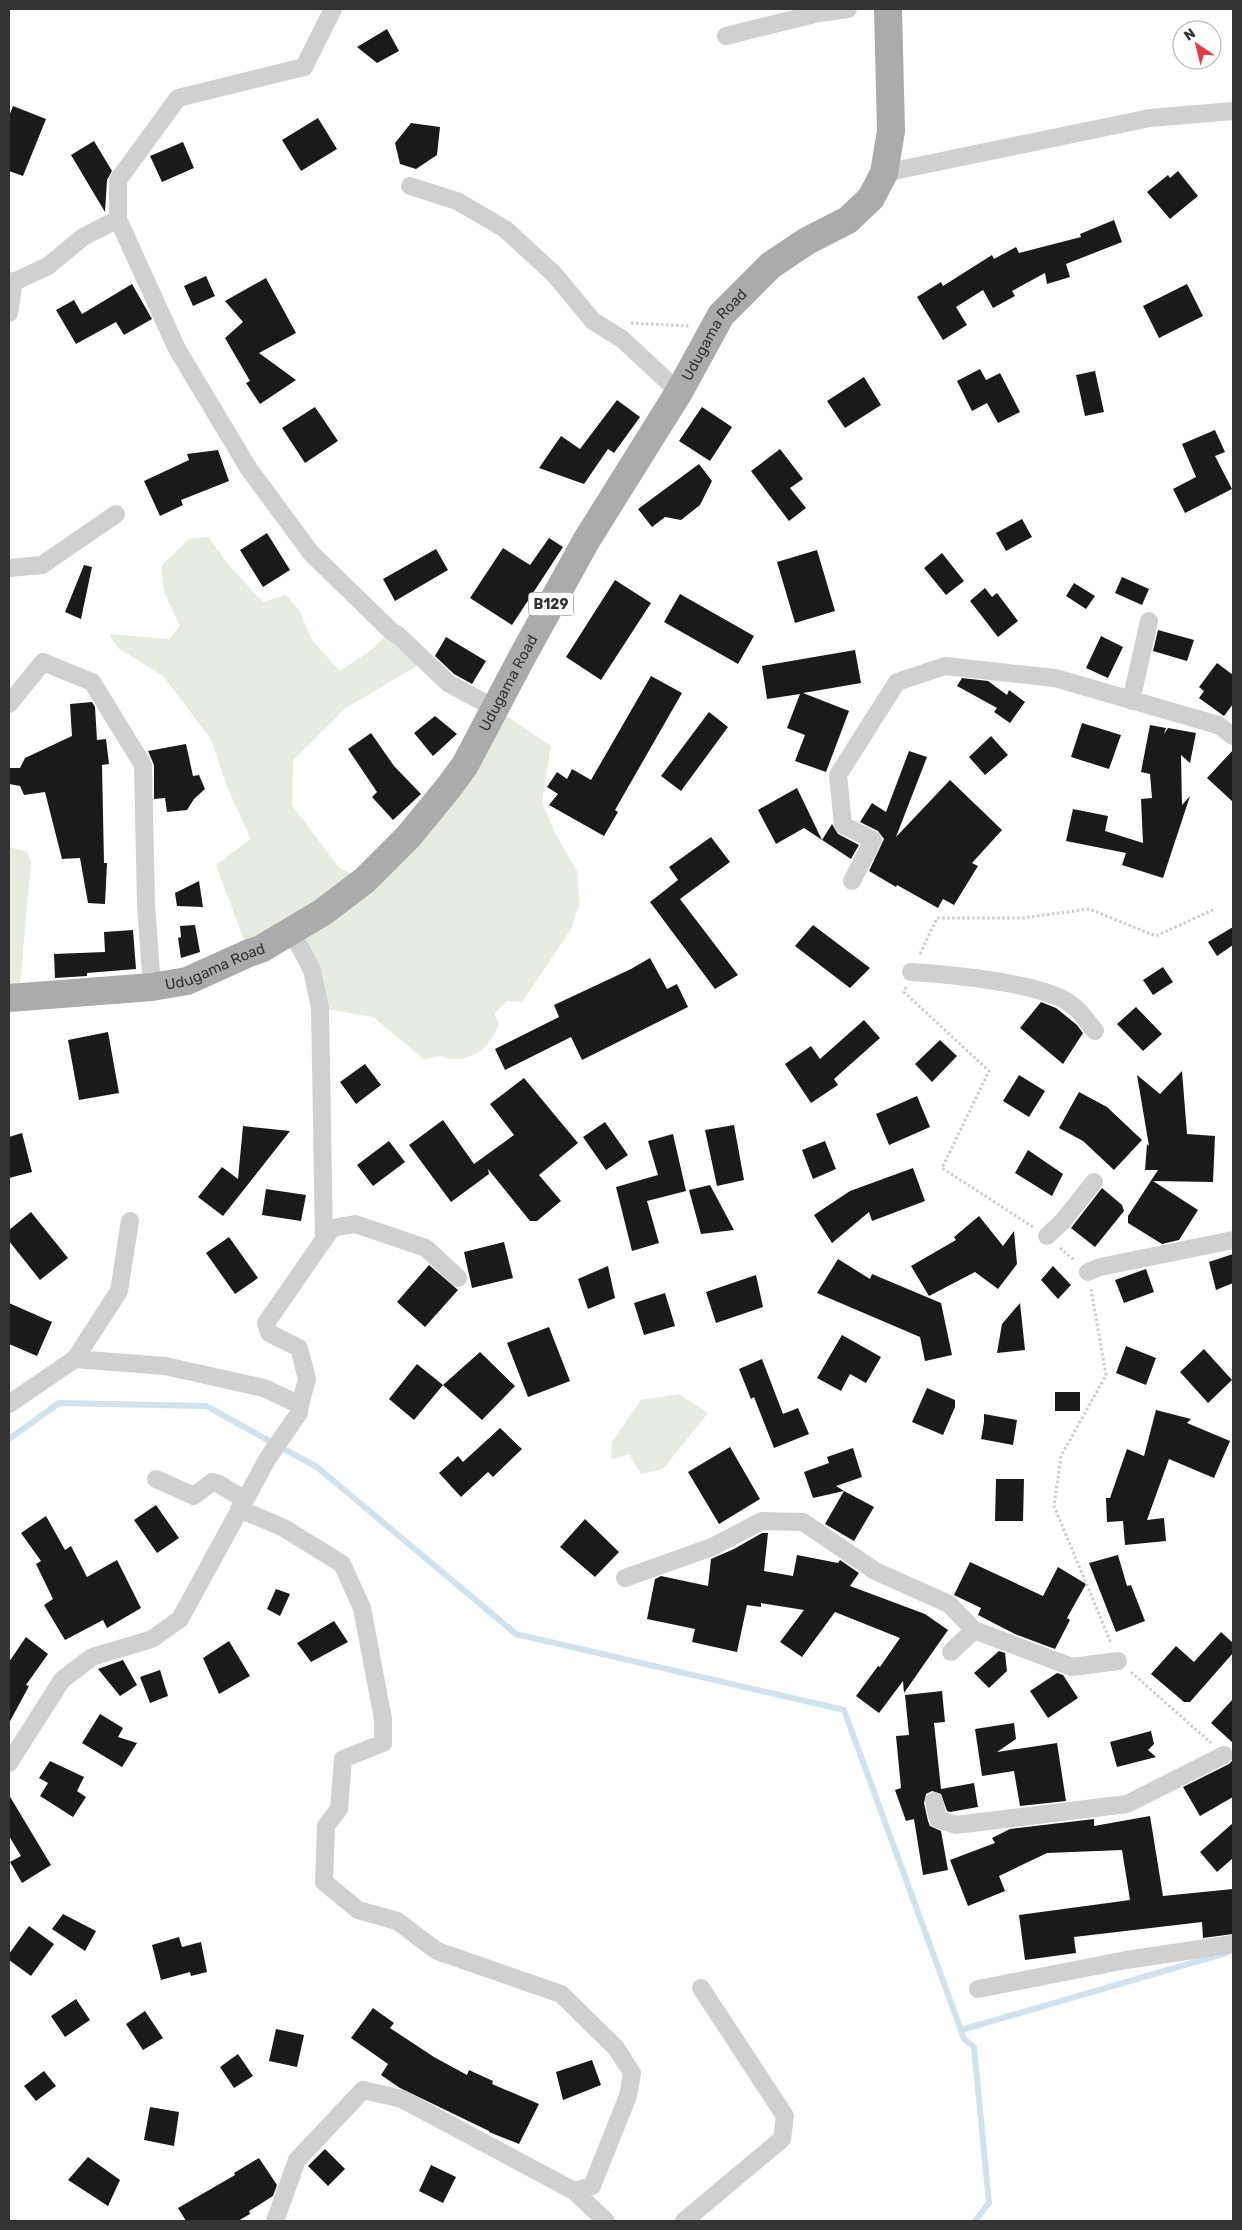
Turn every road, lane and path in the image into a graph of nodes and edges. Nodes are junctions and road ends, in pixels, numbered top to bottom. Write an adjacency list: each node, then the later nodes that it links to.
1 (333, 9): 9 (street)
2 (848, 9): 4 (street)
3 (888, 9): 7 (main road, Udugama Road / B129)
4 (818, 11): 5 (street)
5 (726, 36)
6 (1233, 111): 7 (street)
7 (884, 173): 13 (main road, Udugama Road / B129)
8 (410, 186): 14 (street)
9 (118, 219): 10 (street); 20 (street)
10 (12, 282): 11 (street)
11 (9, 312)
12 (630, 323): 13 (path)
13 (713, 328): 14 (main road, Udugama Road / B129)
14 (679, 392): 20 (main road, Udugama Road / B129)
15 (116, 514): 16 (street)
16 (9, 568)
17 (1150, 621): 18 (street)
18 (1131, 701): 21 (street); 22 (street)
19 (9, 704): 25 (street)
20 (496, 709): 23 (main road, Udugama Road / B129)
21 (1233, 736)
22 (852, 881)
23 (292, 932): 25 (main road, Udugama Road / B129); 31 (street)
24 (911, 972): 27 (street)
25 (152, 987): 26 (main road, Udugama Road / B129)
26 (9, 998)
27 (1094, 1032)
28 (1094, 1182): 30 (street)
29 (130, 1221): 35 (street)
30 (1047, 1236)
31 (324, 1240): 34 (street); 37 (street)
32 (1233, 1240): 33 (street)
33 (1088, 1272)
34 (458, 1278)
35 (75, 1358): 36 (street); 37 (street)
36 (9, 1404)
37 (300, 1409): 39 (street)
38 (156, 1479): 39 (street)
39 (242, 1504): 45 (street); 50 (street)
40 (625, 1578): 41 (street)
41 (974, 1630): 42 (street); 43 (street)
42 (952, 1652)
43 (1118, 1660)
44 (1224, 1755): 46 (street)
45 (9, 1763)
46 (934, 1801)
47 (1233, 1944): 49 (street)
48 (701, 1988): 53 (street)
49 (978, 1989)
50 (574, 2191): 51 (street); 52 (street)
51 (275, 2221)
52 (606, 2221)
53 (684, 2221)

